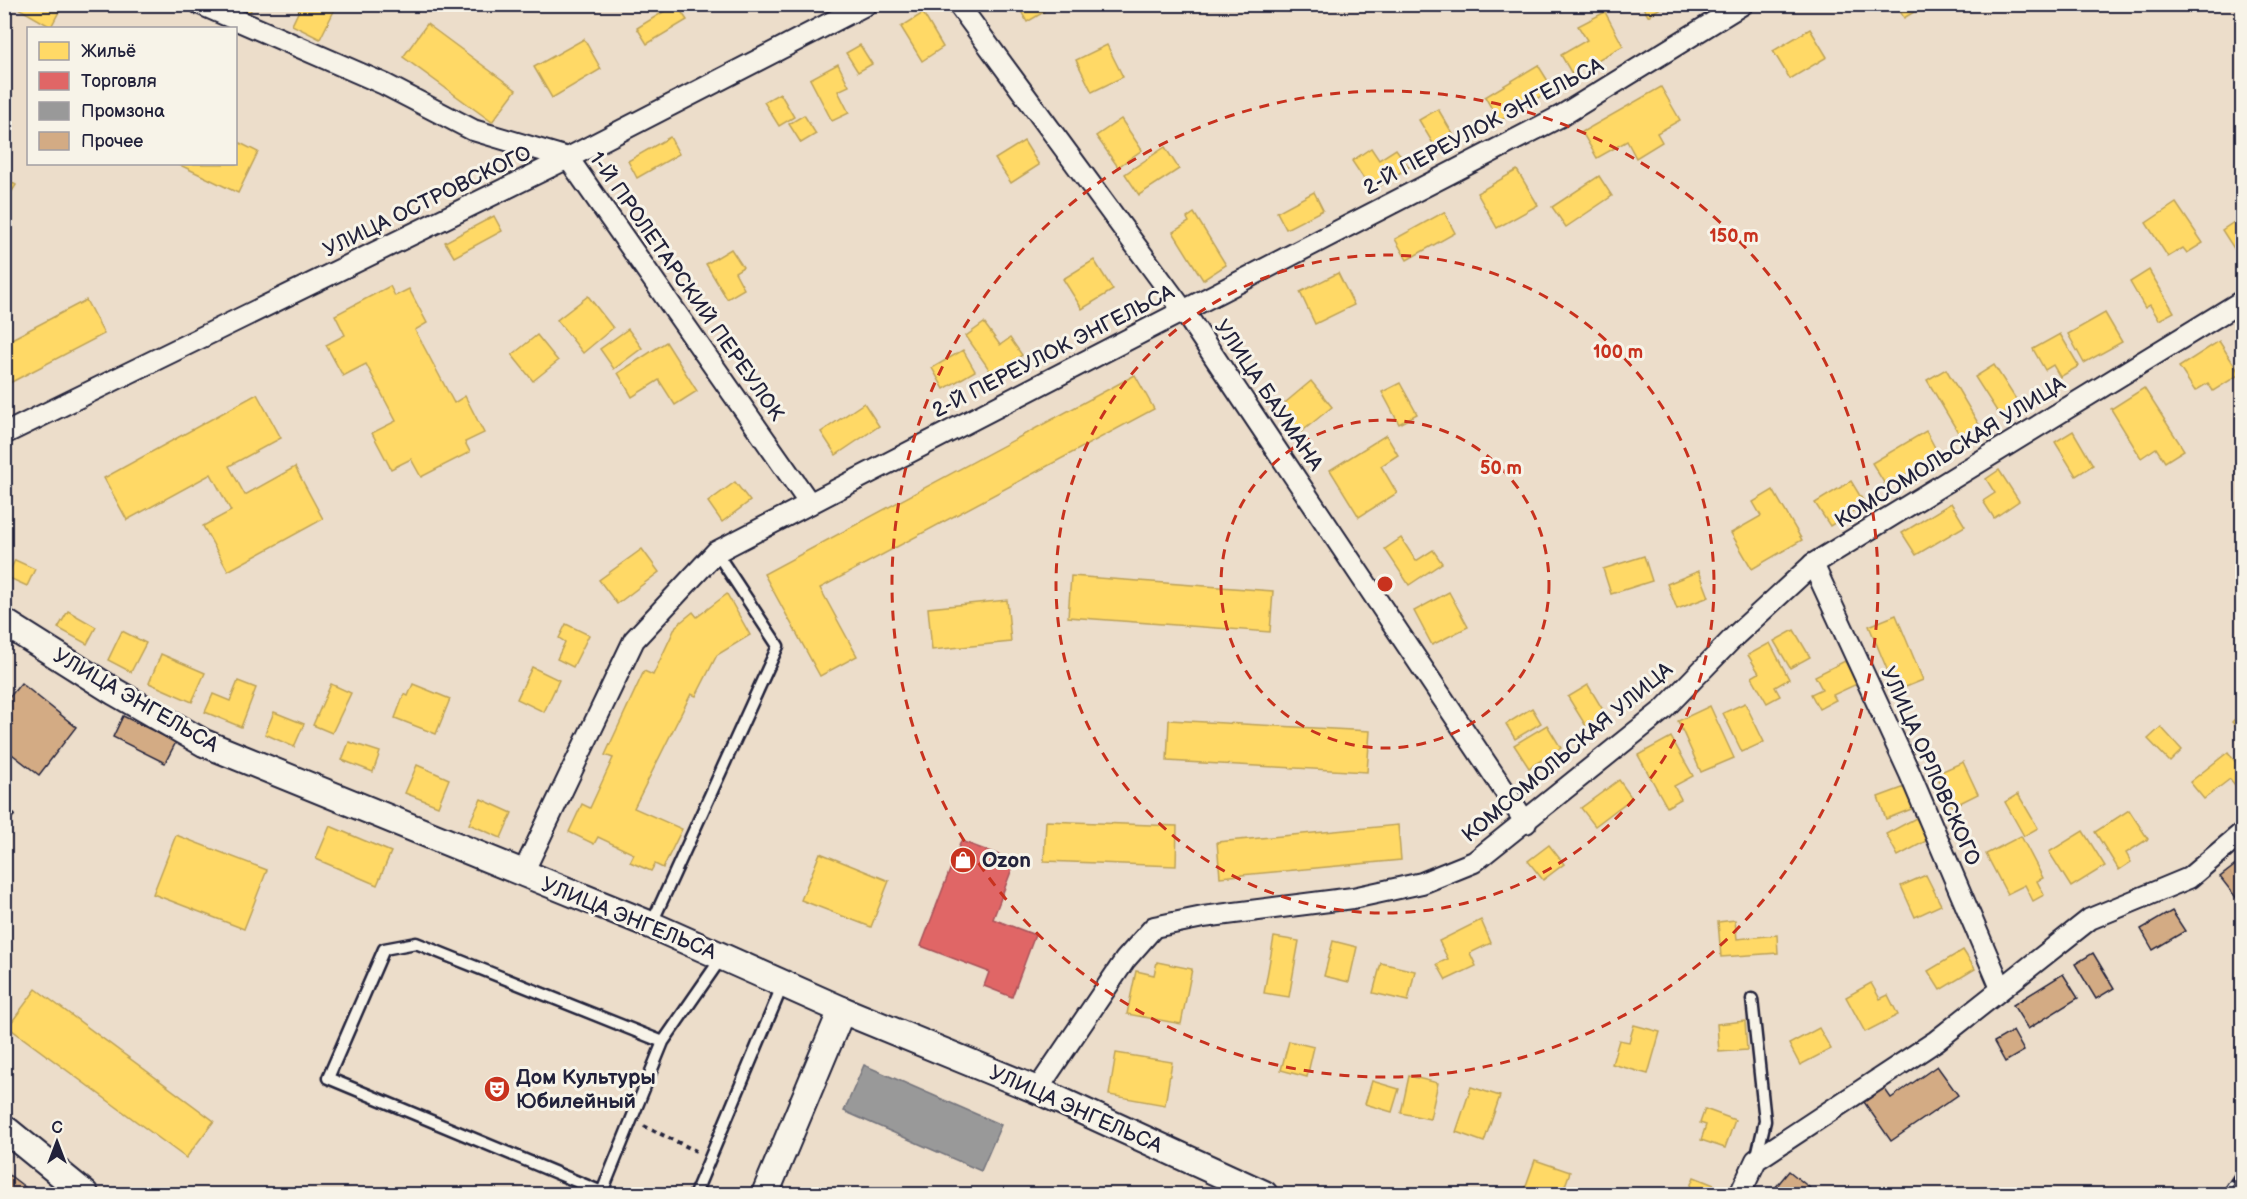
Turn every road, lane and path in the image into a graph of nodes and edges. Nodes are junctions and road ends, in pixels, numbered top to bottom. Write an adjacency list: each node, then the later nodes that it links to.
1 (200, 4): 5 (street, 1-Й ПРОЛЕТАРСКИЙ ПЕРЕУЛОК)
2 (867, 4): 5 (street, УЛИЦА ОСТРОВСКОГО)
3 (958, 4): 7 (street, УЛИЦА БАУМАНА)
4 (1743, 4): 7 (street, 2-Й ПЕРЕУЛОК ЭНГЕЛЬСА)
5 (568, 158): 8 (street, УЛИЦА ОСТРОВСКОГО); 9 (street, 1-Й ПРОЛЕТАРСКИЙ ПЕРЕУЛОК)
6 (2242, 301): 11 (street, КОМСОМОЛЬСКАЯ УЛИЦА)
7 (1183, 310): 9 (street, 2-Й ПЕРЕУЛОК ЭНГЕЛЬСА); 13 (street, УЛИЦА БАУМАНА)
8 (4, 434)
9 (810, 504): 10 (street, 2-Й ПЕРЕУЛОК ЭНГЕЛЬСА)
10 (716, 552): 15 (street, 2-Й ПЕРЕУЛОК ЭНГЕЛЬСА); 16 (lane)
11 (1813, 564): 13 (street, КОМСОМОЛЬСКАЯ УЛИЦА); 19 (street, УЛИЦА ОРЛОВСКОГО)
12 (4, 622): 15 (street, УЛИЦА ЭНГЕЛЬСА)
13 (1526, 823): 23 (street, КОМСОМОЛЬСКАЯ УЛИЦА)
14 (2242, 833): 19 (street)
15 (522, 875): 16 (street, УЛИЦА ЭНГЕЛЬСА)
16 (651, 925): 17 (street, УЛИЦА ЭНГЕЛЬСА)
17 (722, 957): 18 (street, УЛИЦА ЭНГЕЛЬСА); 22 (lane)
18 (783, 984): 21 (street, УЛИЦА ЭНГЕЛЬСА); 26 (lane)
19 (2001, 988): 27 (street)
20 (1752, 999): 27 (lane)
21 (842, 1010): 23 (street, УЛИЦА ЭНГЕЛЬСА); 30 (street)
22 (663, 1042): 24 (lane); 24 (lane)
23 (1037, 1090): 31 (street, УЛИЦА ЭНГЕЛЬСА)
24 (632, 1121): 26 (path)
25 (4, 1128): 28 (street)
26 (710, 1158): 29 (lane)
27 (1756, 1160): 32 (street)
28 (85, 1194)
29 (695, 1194)
30 (765, 1194)
31 (1264, 1194)
32 (1740, 1194)

